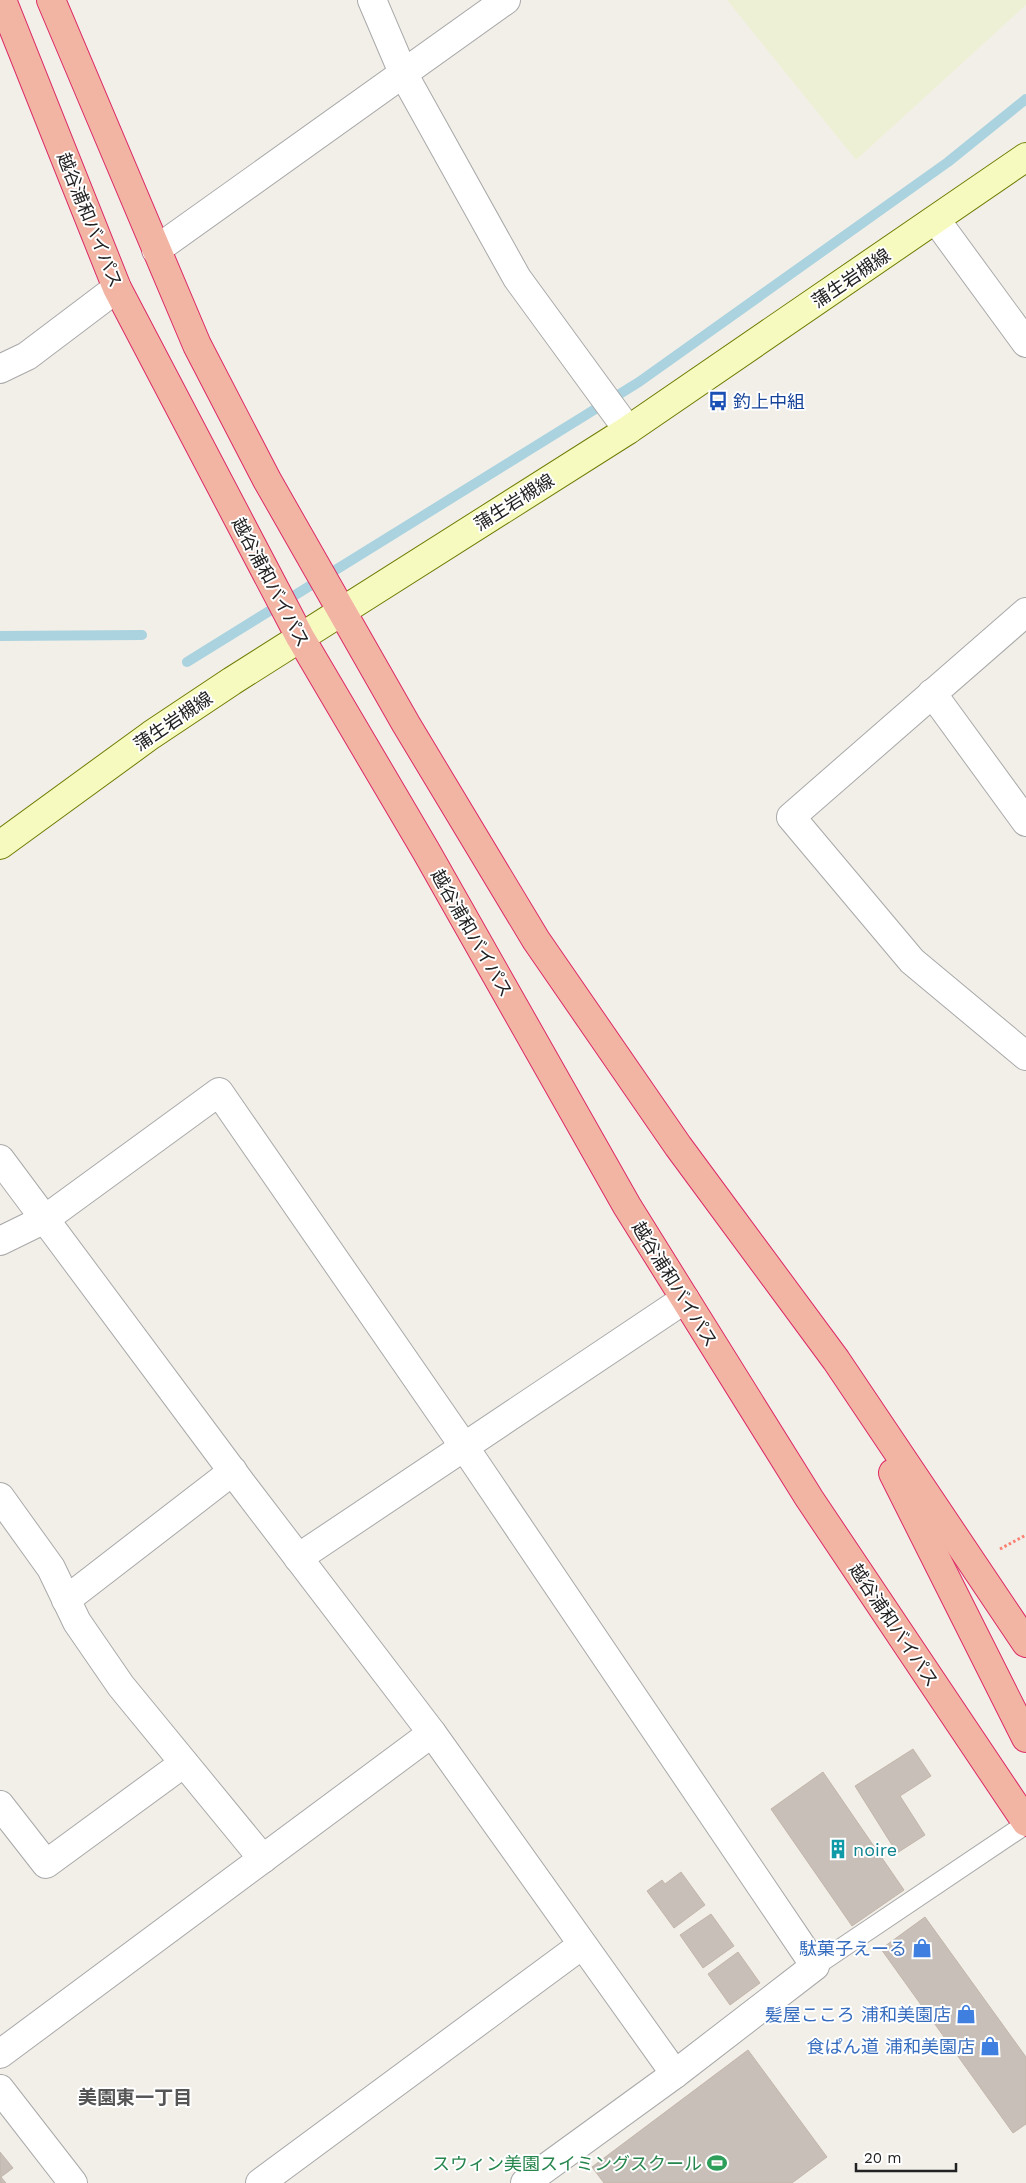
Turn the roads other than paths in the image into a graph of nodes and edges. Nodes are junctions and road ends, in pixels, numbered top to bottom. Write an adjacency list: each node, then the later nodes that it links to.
1 (2, 0): 9 (highway, 越谷浦和バイパス)
2 (51, 0): 8 (highway)
3 (372, 0): 5 (street)
4 (506, 0): 5 (street)
5 (404, 75): 8 (street); 12 (street)
6 (1026, 157): 7 (main road, 蒲生岩槻線)
7 (936, 220): 10 (street); 12 (main road, 蒲生岩槻線)
8 (156, 250): 13 (highway)
9 (117, 288): 11 (street); 15 (highway, 越谷浦和バイパス)
10 (1026, 343)
11 (0, 369)
12 (628, 430): 13 (main road, 蒲生岩槻線)
13 (341, 611): 15 (main road, 蒲生岩槻線); 24 (highway)
14 (1026, 612): 16 (street)
15 (300, 637): 18 (main road, 蒲生岩槻線); 23 (highway, 越谷浦和バイパス)
16 (932, 693): 17 (street); 19 (street)
17 (1026, 822)
18 (0, 845)
19 (1026, 1056)
20 (0, 1159): 21 (street)
21 (45, 1219): 22 (street); 25 (street); 26 (street)
22 (0, 1241)
23 (685, 1299): 25 (street); 35 (highway, 越谷浦和バイパス)
24 (836, 1360): 30 (highway); 32 (highway)
25 (465, 1448): 28 (street); 38 (street)
26 (233, 1471): 28 (street); 29 (street)
27 (0, 1496): 29 (street)
28 (298, 1558): 31 (street)
29 (66, 1600): 33 (street)
30 (1026, 1643)
31 (432, 1733): 36 (street); 37 (street)
32 (1026, 1738)
33 (184, 1763): 34 (street); 36 (street)
34 (0, 1805)
35 (1026, 1823): 38 (lane)
36 (262, 1859): 39 (street)
37 (582, 1945): 40 (street); 43 (street)
38 (815, 1966): 40 (street)
39 (0, 2054)
40 (675, 2074): 44 (street)
41 (0, 2089): 42 (street)
42 (73, 2183)
43 (260, 2183)
44 (525, 2183)

